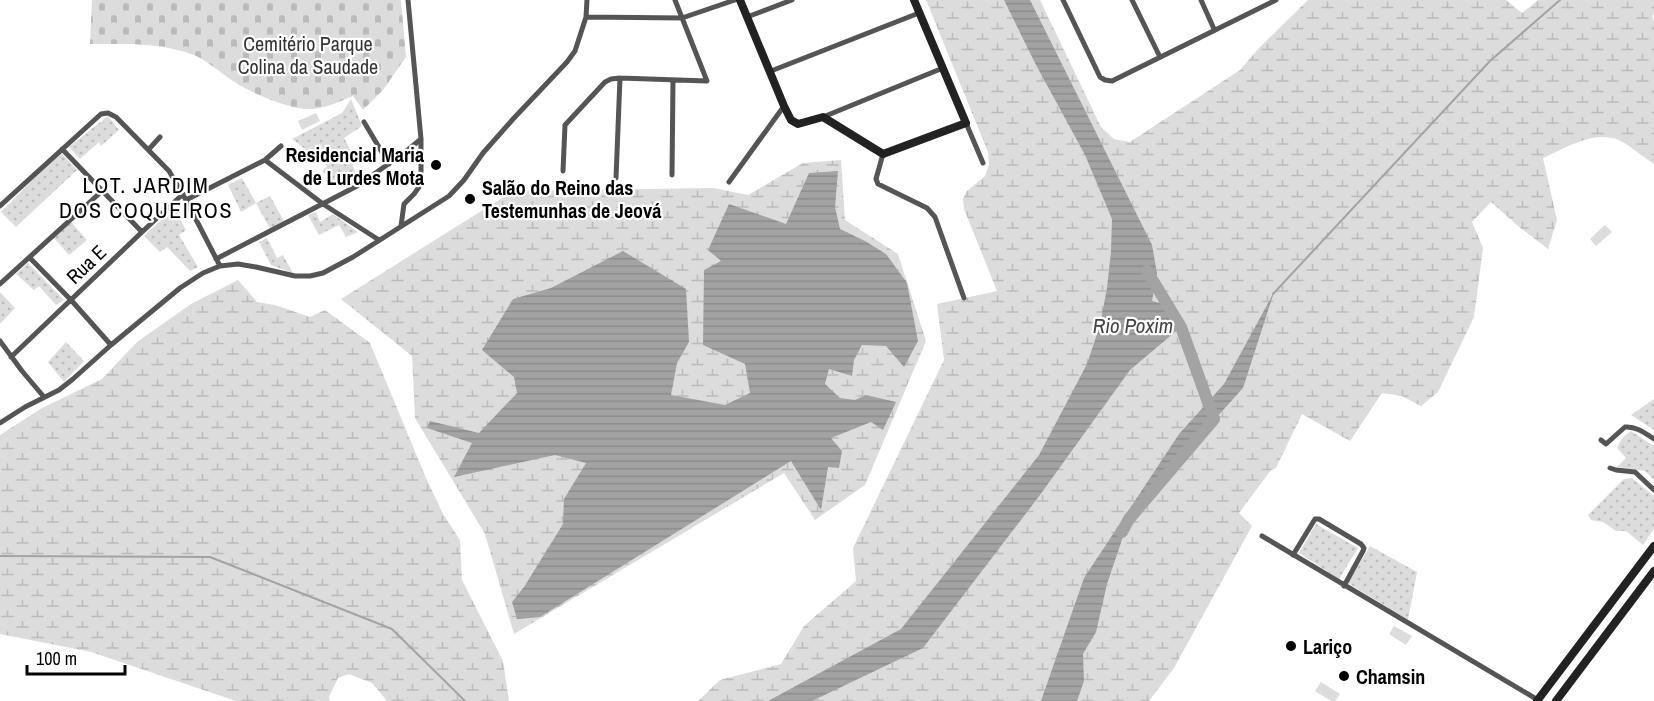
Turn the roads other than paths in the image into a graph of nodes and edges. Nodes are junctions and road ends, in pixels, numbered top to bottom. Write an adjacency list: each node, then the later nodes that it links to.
1 (408, 0): 26 (street)
2 (587, 0): 12 (street)
3 (675, 0): 14 (street)
4 (738, 0): 13 (street); 14 (street)
5 (792, 0): 13 (street)
6 (914, 0): 11 (street)
7 (1063, 0): 16 (street)
8 (1132, 0): 16 (street)
9 (1201, 0): 15 (street)
10 (1276, 0): 15 (street)
11 (919, 13): 17 (street); 18 (street)
12 (586, 17): 14 (street); 42 (street)
13 (747, 17): 18 (street)
14 (682, 18): 20 (street)
15 (1215, 29): 16 (street)
16 (1160, 57)
17 (943, 68): 22 (street); 24 (street)
18 (771, 71): 21 (street)
19 (620, 78): 20 (street); 34 (street); 36 (street)
20 (673, 80): 35 (street)
21 (784, 106): 22 (street); 37 (street)
22 (823, 117): 30 (street)
23 (364, 122): 33 (street)
24 (966, 123): 30 (street); 32 (street)
25 (160, 137): 29 (street)
26 (421, 139): 33 (street); 42 (street)
27 (281, 146): 31 (street, Rua E)
28 (62, 149): 29 (street); 38 (street); 41 (street)
29 (149, 149): 39 (street)
30 (883, 154): 49 (street)
31 (265, 160): 39 (street, Rua E); 40 (street)
32 (982, 163)
33 (389, 164): 40 (street)
34 (563, 171)
35 (672, 176)
36 (616, 178)
37 (729, 182)
38 (102, 191): 43 (street); 45 (street)
39 (185, 197): 43 (street, Rua E); 46 (street)
40 (323, 204): 44 (street); 46 (street)
41 (0, 206)
42 (401, 226): 44 (street)
43 (141, 232): 50 (street, Rua E)
44 (379, 240): 47 (street)
45 (30, 258): 48 (street); 50 (street)
46 (216, 259): 47 (street)
47 (220, 266): 52 (street)
48 (0, 284)
49 (964, 298)
50 (70, 300): 52 (street); 53 (street, Rua E)
51 (0, 341): 53 (street)
52 (111, 345): 54 (street)
53 (11, 357): 54 (street)
54 (44, 397): 55 (street)
55 (0, 423)
56 (1654, 439): 57 (street)
57 (1601, 440)
58 (1610, 468): 59 (street)
59 (1654, 489)
60 (1262, 536): 62 (street)
61 (1654, 546): 65 (street)
62 (1293, 555): 64 (street); 64 (street)
63 (1654, 571): 66 (street)
64 (1344, 586): 65 (street)
65 (1537, 700)
66 (1556, 701)

